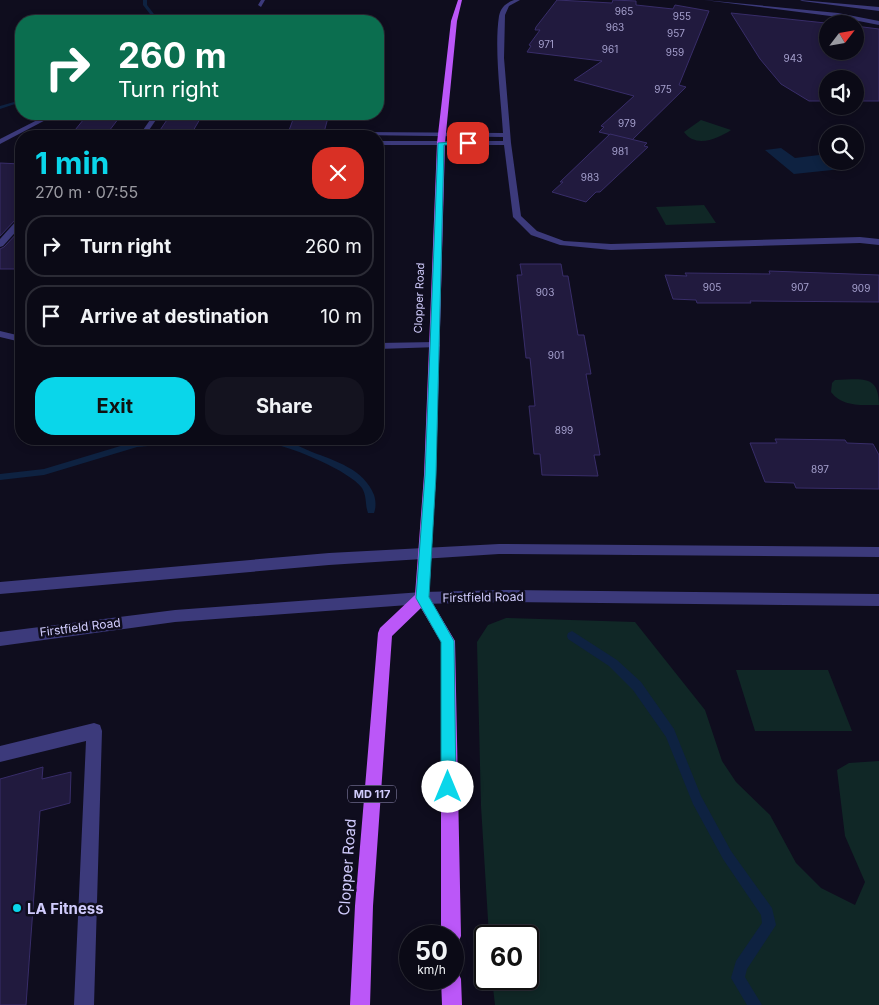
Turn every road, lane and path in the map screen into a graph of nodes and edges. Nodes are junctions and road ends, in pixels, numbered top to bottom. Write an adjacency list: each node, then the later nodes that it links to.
1 (460, 0): 12 (main road, Clopper Road)
2 (518, 0): 13 (street)
3 (706, 0): 5 (street)
4 (803, 0): 6 (street)
5 (724, 1): 7 (street)
6 (879, 9)
7 (879, 23)
8 (42, 120): 9 (street)
9 (23, 130)
10 (15, 134): 14 (street)
11 (384, 135): 12 (street)
12 (442, 139): 13 (street); 15 (street); 21 (main road, Clopper Road)
13 (507, 139): 17 (street)
14 (0, 142)
15 (384, 143)
16 (15, 228): 18 (street)
17 (879, 242)
18 (0, 244)
19 (0, 334): 20 (street)
20 (15, 337)
21 (434, 345): 22 (street); 23 (main road, Clopper Road)
22 (384, 346)
23 (425, 552): 24 (street); 25 (street); 26 (main road, Clopper Road)
24 (879, 552)
25 (0, 588)
26 (422, 598): 27 (street, Firstfield Road); 28 (street, Firstfield Road); 30 (main road); 33 (main road, Clopper Road / MD 117)
27 (879, 600)
28 (0, 639)
29 (0, 754): 32 (street)
30 (451, 925)
31 (451, 990): 34 (main road)
32 (84, 1005)
33 (360, 1005)
34 (452, 1005)

